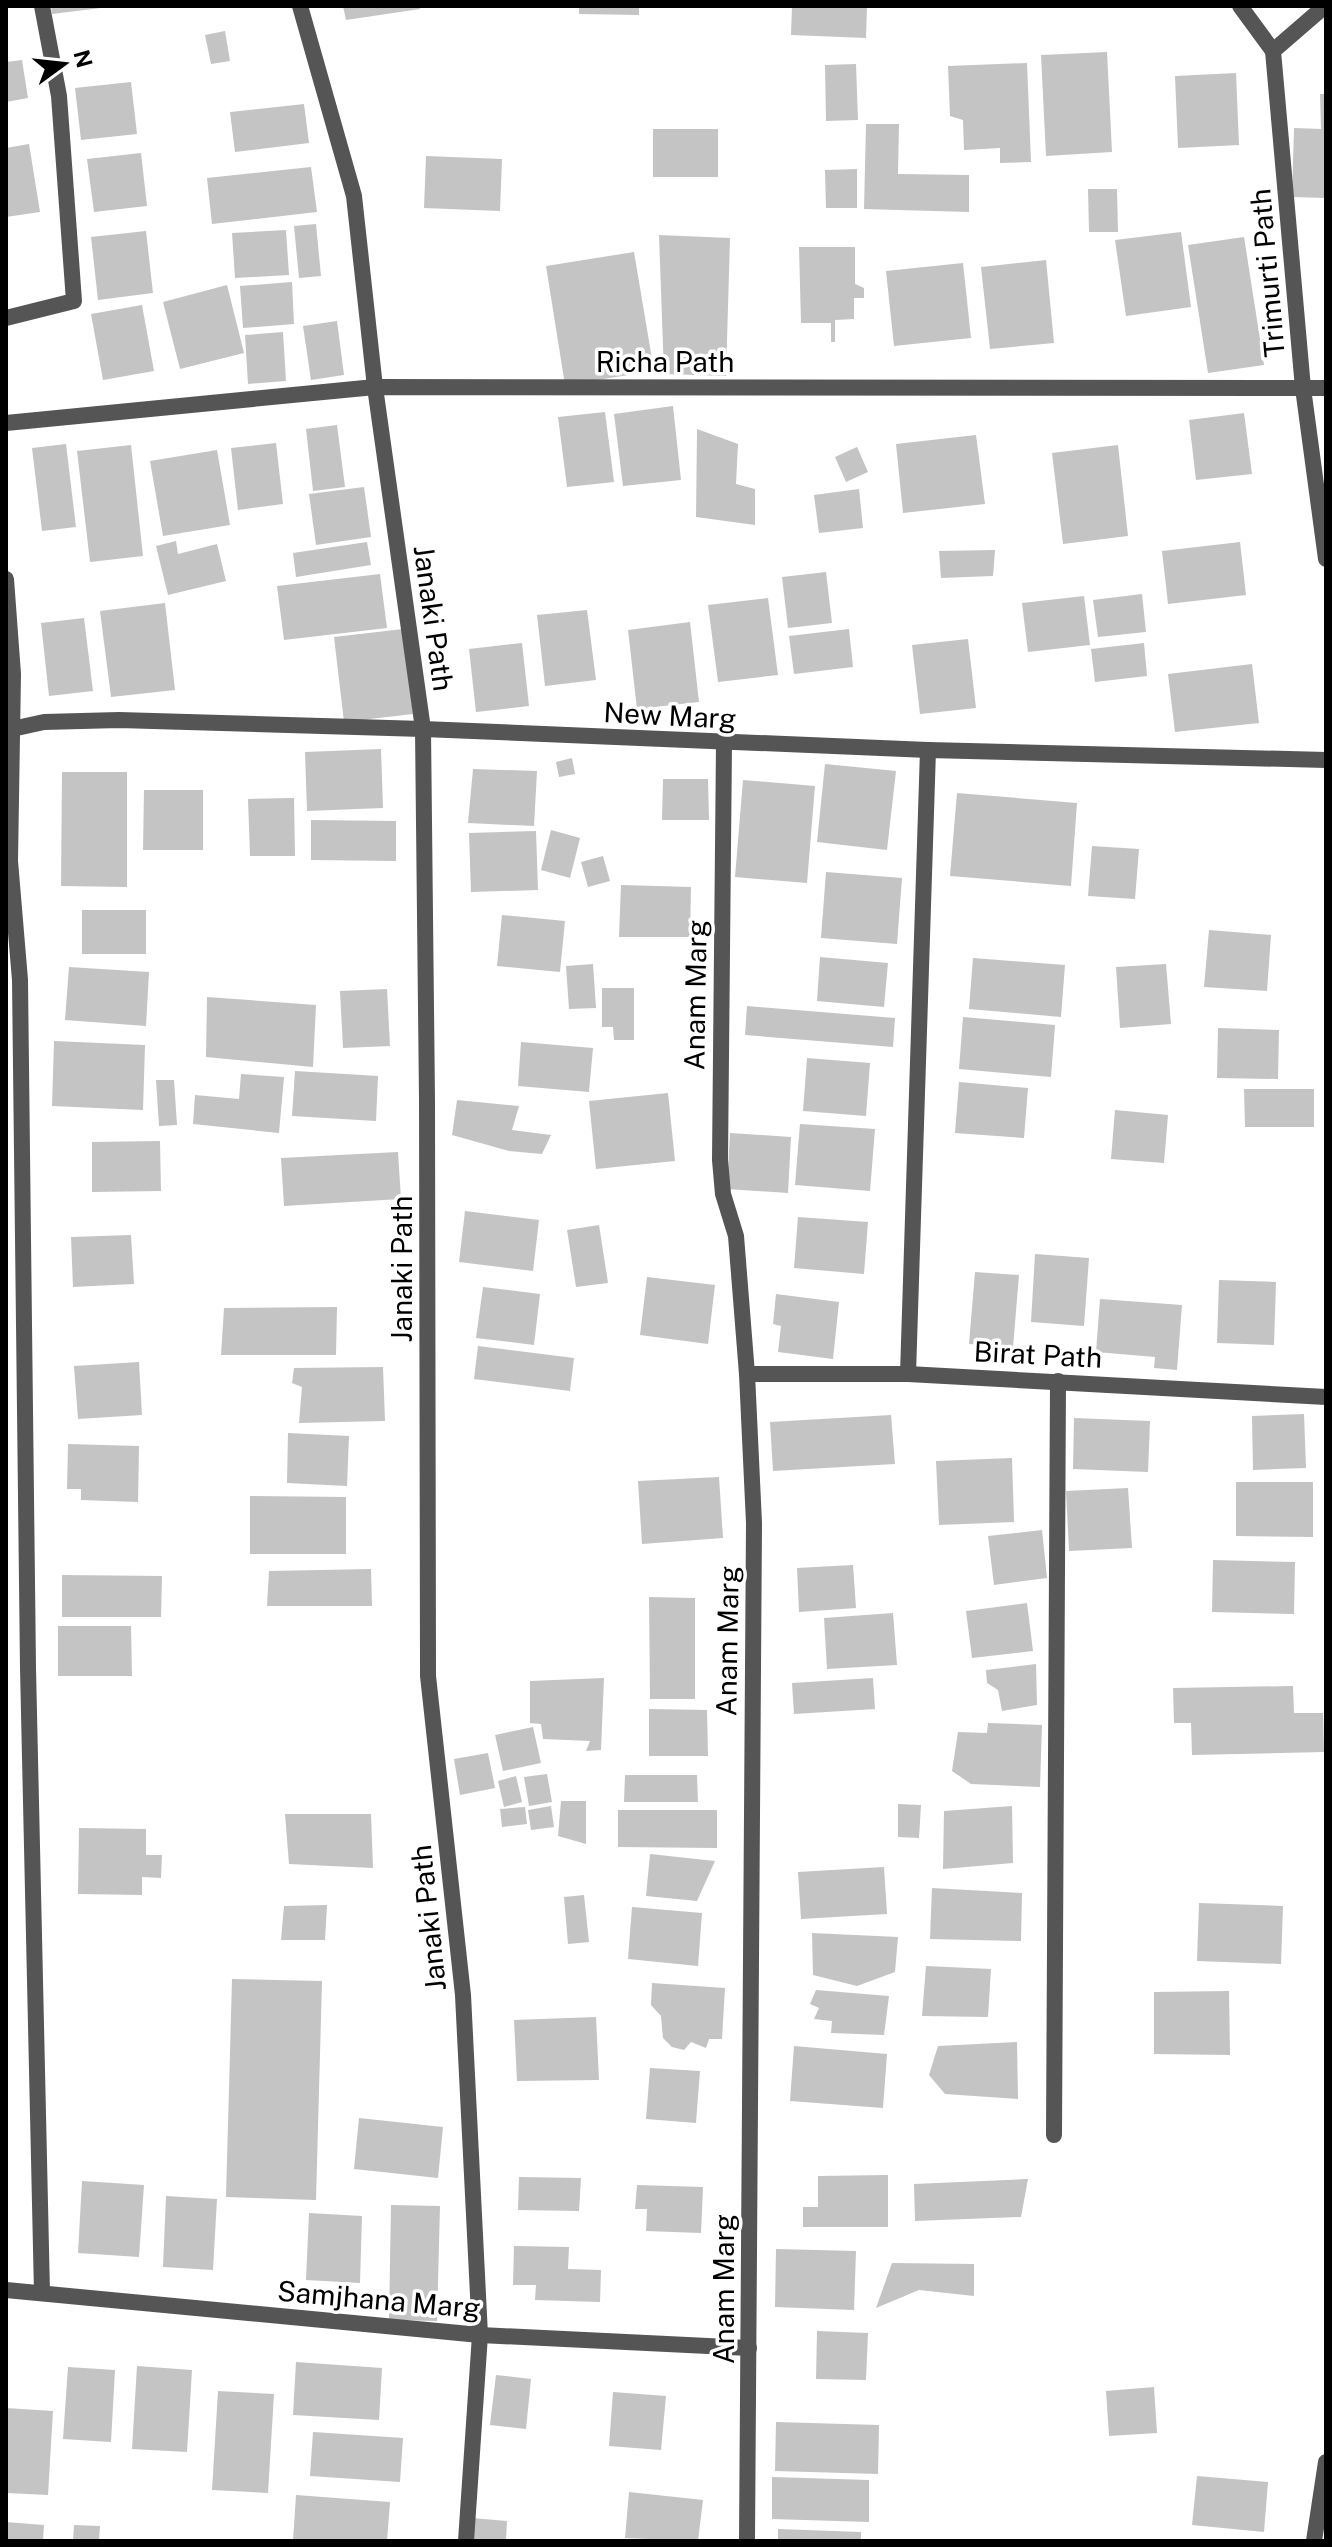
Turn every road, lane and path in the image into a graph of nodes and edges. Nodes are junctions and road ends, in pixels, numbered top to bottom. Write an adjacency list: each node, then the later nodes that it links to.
1 (42, 6): 6 (street)
2 (300, 6): 7 (street, Janaki Path)
3 (1240, 6): 5 (street)
4 (1325, 6): 5 (street)
5 (1273, 51): 8 (street, Trimurti Path)
6 (6, 318)
7 (375, 387): 8 (street, Richa Path); 10 (street, Richa Path); 15 (street, Janaki Path)
8 (1303, 388): 9 (street, Richa Path); 11 (street, Trimurti Path)
9 (1326, 388)
10 (6, 423)
11 (1326, 559)
12 (6, 579): 13 (street)
13 (6, 590): 14 (street)
14 (12, 729): 15 (street, New Marg); 19 (street)
15 (423, 729): 16 (street, New Marg); 27 (street, Janaki Path)
16 (724, 743): 17 (street, New Marg); 20 (street, Anam Marg)
17 (928, 750): 18 (street, New Marg); 21 (street)
18 (1326, 760)
19 (8, 861): 26 (street)
20 (747, 1374): 21 (street, Birat Path); 28 (street, Anam Marg)
21 (908, 1374): 22 (street, Birat Path)
22 (1058, 1381): 23 (street, Birat Path); 24 (street)
23 (1326, 1397)
24 (1054, 2135)
25 (6, 2290): 26 (street, Samjhana Marg)
26 (42, 2293): 27 (street, Samjhana Marg)
27 (480, 2335): 28 (street, Samjhana Marg); 30 (street, Janaki Path)
28 (749, 2348): 31 (street, Anam Marg)
29 (1326, 2462): 32 (street)
30 (466, 2541)
31 (747, 2541)
32 (1314, 2541)

